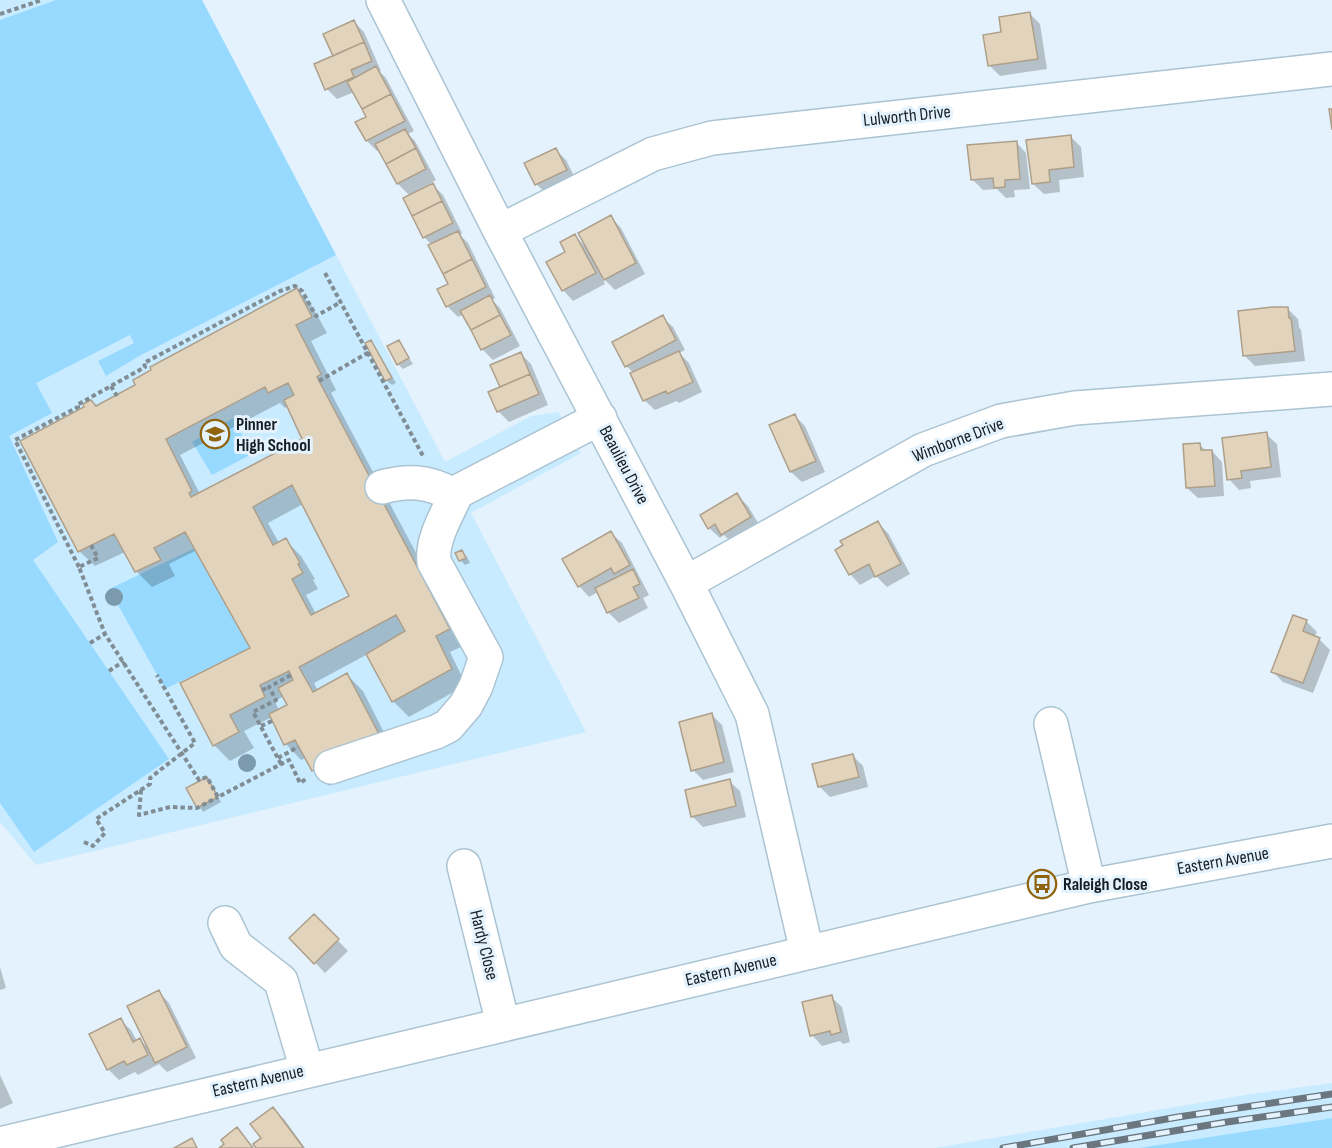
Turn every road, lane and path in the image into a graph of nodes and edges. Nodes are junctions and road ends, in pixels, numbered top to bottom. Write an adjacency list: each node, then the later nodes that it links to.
1 (42, 0): 3 (path)
2 (383, 0): 5 (street, Beaulieu Drive)
3 (0, 14)
4 (1332, 69): 5 (street, Lulworth Drive)
5 (500, 231): 13 (street, Beaulieu Drive)
6 (325, 273): 7 (path)
7 (341, 302): 8 (path); 10 (path)
8 (369, 352): 9 (path); 14 (path)
9 (319, 381)
10 (111, 386): 12 (path); 18 (path)
11 (1332, 389): 19 (street, Wimborne Drive)
12 (117, 396)
13 (600, 418): 16 (street); 19 (street, Beaulieu Drive)
14 (433, 458)
15 (382, 487): 16 (street)
16 (457, 492): 35 (street)
17 (91, 545): 18 (path)
18 (79, 567): 20 (path)
19 (686, 583): 43 (street, Beaulieu Drive)
20 (105, 633): 21 (path); 22 (path)
21 (90, 643)
22 (124, 661): 23 (path); 32 (path)
23 (109, 671)
24 (157, 675): 32 (path)
25 (291, 675): 26 (path)
26 (269, 687): 27 (path); 30 (path)
27 (262, 690)
28 (272, 721): 30 (path)
29 (1051, 724): 41 (street)
30 (261, 726): 33 (path)
31 (298, 747): 33 (path)
32 (183, 753): 36 (path); 37 (path)
33 (278, 758): 34 (path)
34 (281, 764): 35 (path); 37 (path)
35 (331, 766)
36 (141, 790): 37 (path); 39 (path)
37 (218, 797)
38 (1332, 841): 41 (street, Eastern Avenue)
39 (84, 842)
40 (465, 866): 44 (street, Hardy Close)
41 (1089, 886): 43 (street, Eastern Avenue)
42 (225, 923): 45 (street)
43 (807, 952): 44 (street, Eastern Avenue)
44 (503, 1024): 45 (street, Eastern Avenue)
45 (307, 1070): 46 (street, Eastern Avenue)
46 (0, 1144)

